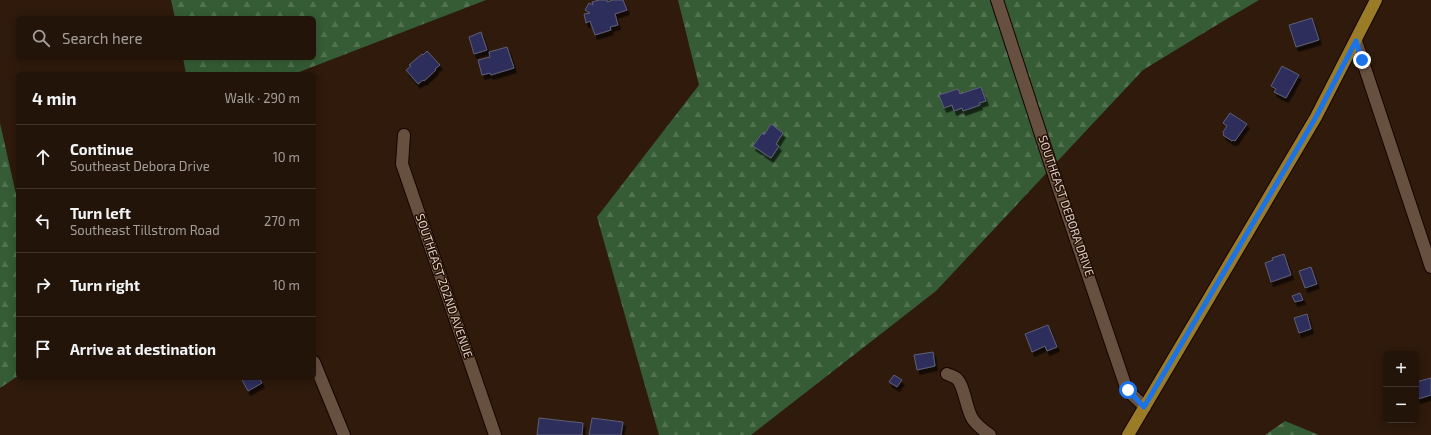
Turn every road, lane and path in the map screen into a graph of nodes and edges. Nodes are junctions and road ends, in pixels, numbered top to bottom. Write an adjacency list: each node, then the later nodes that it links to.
1 (997, 0): 8 (street, SOUTHEAST DEBORA DRIVE)
2 (1376, 0): 3 (main road)
3 (1356, 41): 5 (street); 8 (main road)
4 (404, 135): 10 (street, SOUTHEAST 202ND AVENUE)
5 (1431, 267)
6 (316, 367): 9 (street)
7 (947, 374): 11 (street)
8 (1144, 407): 12 (main road)
9 (344, 435)
10 (495, 435)
11 (990, 435)
12 (1128, 435)

